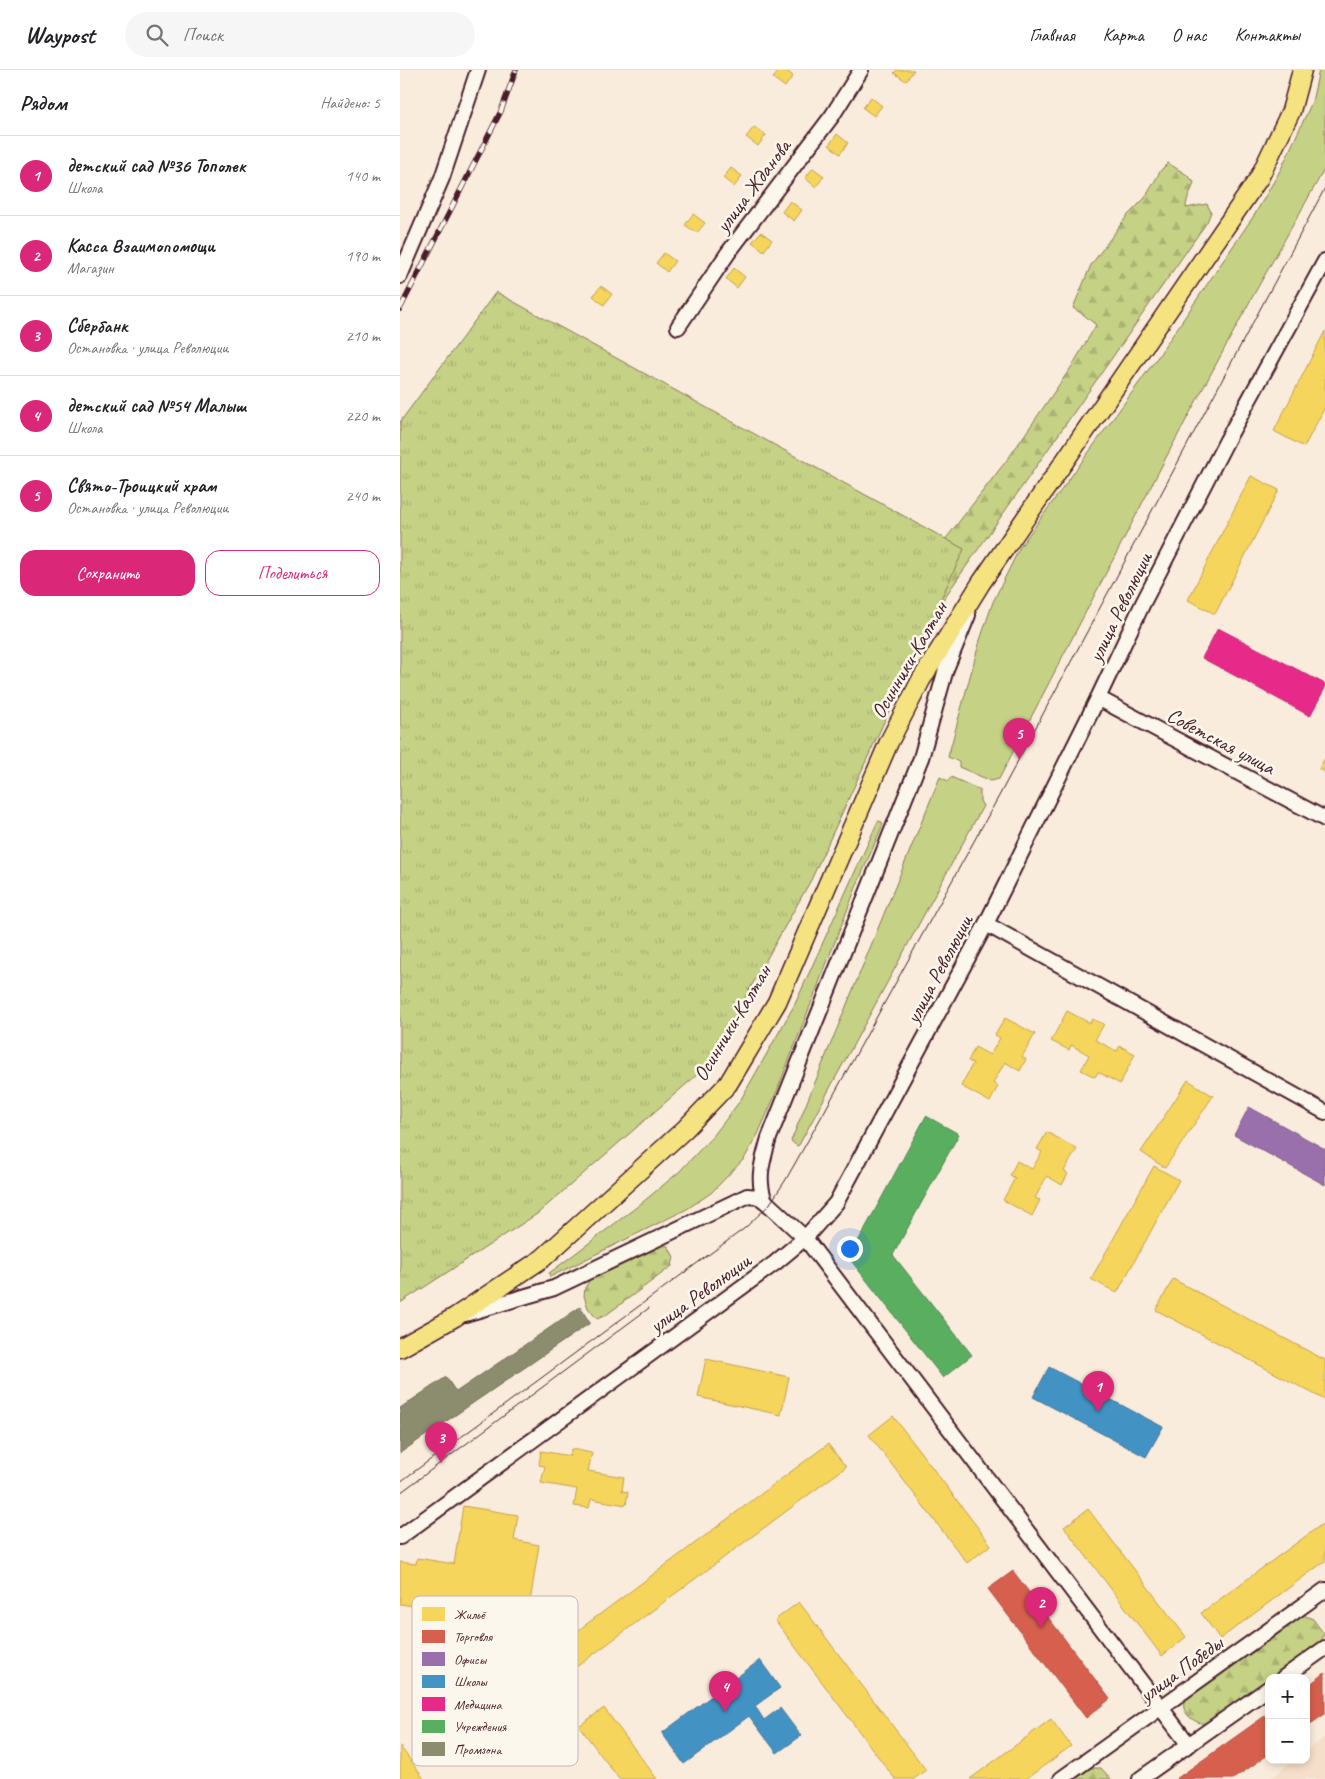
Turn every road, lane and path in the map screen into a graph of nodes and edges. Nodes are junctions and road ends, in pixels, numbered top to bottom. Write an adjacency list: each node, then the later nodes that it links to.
1 (478, 70): 5 (street)
2 (861, 70): 6 (street, улица Жданова)
3 (1302, 70): 7 (main road, Осинники-Калтан)
4 (1325, 261): 8 (street, улица Революции)
5 (400, 276)
6 (678, 327)
7 (981, 583): 12 (street); 14 (main road, Осинники-Калтан)
8 (1098, 698): 9 (street, Советская улица); 10 (street, улица Революции)
9 (1325, 819)
10 (986, 924): 11 (street); 13 (street, улица Революции)
11 (1325, 1112)
12 (765, 1201): 13 (street); 14 (street)
13 (805, 1238): 16 (street, улица Революции); 21 (street)
14 (455, 1318): 15 (main road, Осинники-Калтан)
15 (400, 1348)
16 (400, 1537)
17 (1325, 1590): 21 (street, улица Победы)
18 (1325, 1648): 19 (street)
19 (1289, 1674)
20 (1265, 1691): 22 (street)
21 (1162, 1707): 22 (street); 23 (street, улица Победы)
22 (1189, 1745): 24 (street)
23 (1061, 1779)
24 (1140, 1779)

